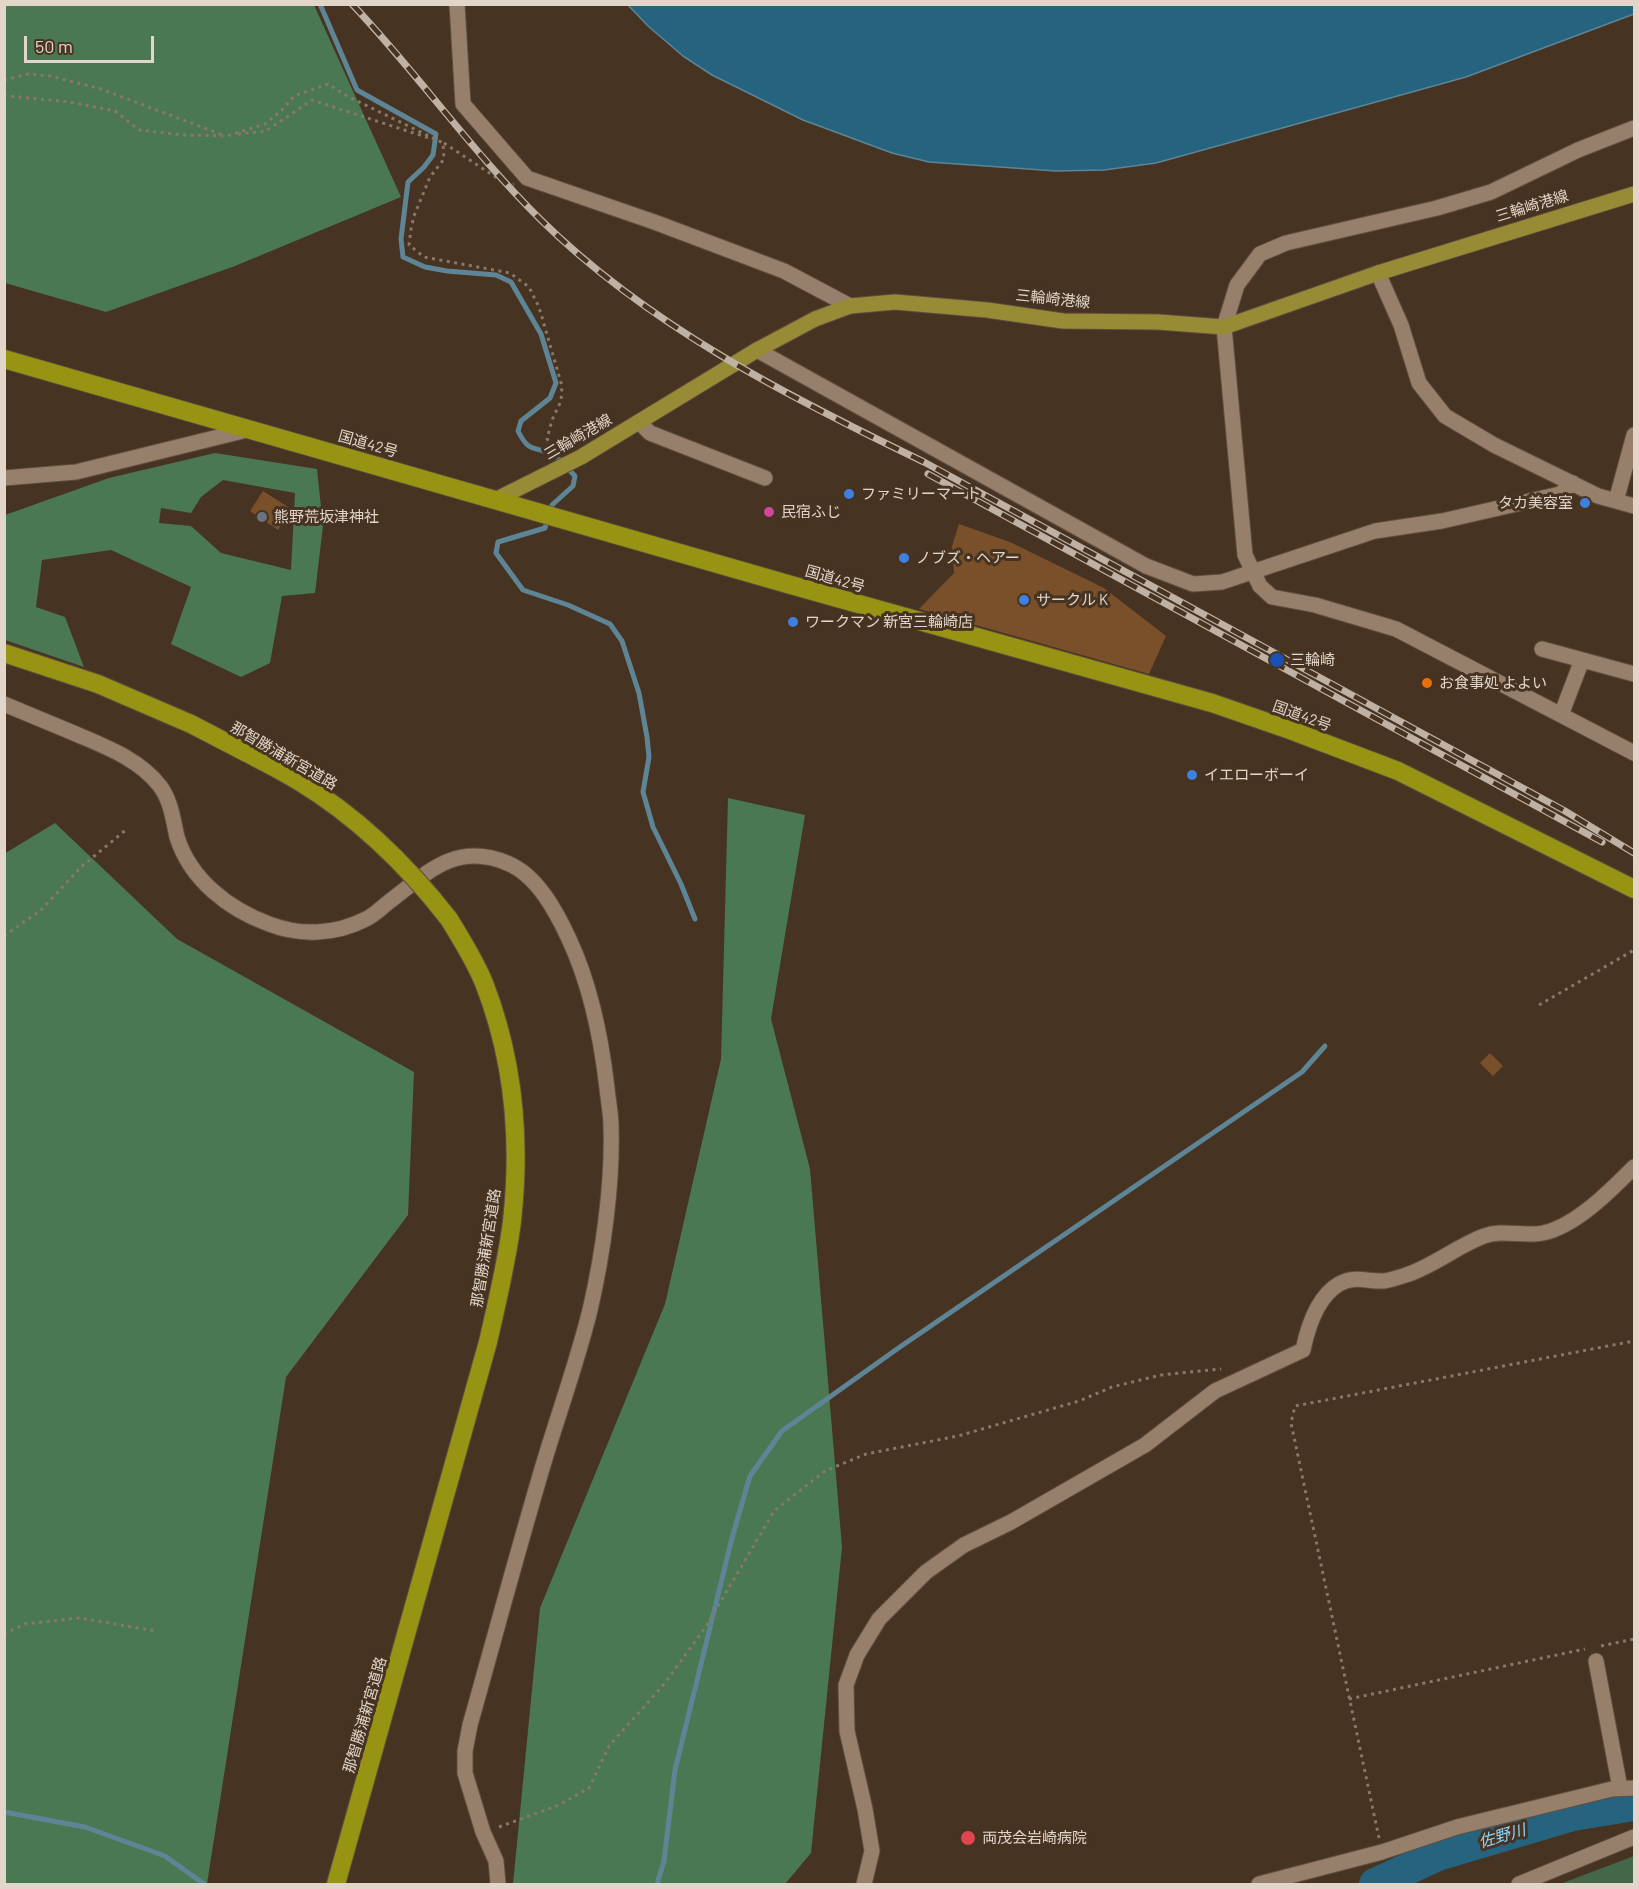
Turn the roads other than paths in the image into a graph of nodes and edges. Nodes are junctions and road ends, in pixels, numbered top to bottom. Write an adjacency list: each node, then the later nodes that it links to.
1 (457, 4): 5 (street)
2 (1635, 128): 6 (street)
3 (1635, 194): 4 (main road, 三輪崎港線)
4 (1378, 273): 6 (main road, 三輪崎港線); 14 (street)
5 (850, 306): 6 (main road, 三輪崎港線); 7 (main road, 三輪崎港線)
6 (1224, 327): 18 (street)
7 (757, 350): 9 (main road, 三輪崎港線); 18 (street)
8 (4, 359): 10 (highway, 国道42号)
9 (639, 422): 13 (street); 15 (main road, 三輪崎港線)
10 (251, 429): 12 (street); 15 (highway, 国道42号)
11 (1635, 435): 16 (street)
12 (4, 478)
13 (765, 478)
14 (1573, 483): 16 (street); 18 (street)
15 (497, 500): 26 (highway, 国道42号)
16 (1616, 501): 17 (street)
17 (1635, 506)
18 (1253, 571): 24 (street)
19 (1542, 649): 21 (street)
20 (4, 653): 31 (highway, 那智勝浦新宮道路, bridge)
21 (1582, 660): 22 (street); 24 (street)
22 (1635, 674)
23 (4, 704): 32 (street)
24 (1561, 715): 25 (street)
25 (1635, 753)
26 (1635, 889)
27 (1635, 1167): 33 (street)
28 (1592, 1655): 29 (street)
29 (1627, 1788): 34 (street)
30 (1635, 1837): 35 (street)
31 (336, 1884)
32 (498, 1884)
33 (864, 1884)
34 (1259, 1884)
35 (1519, 1884)

